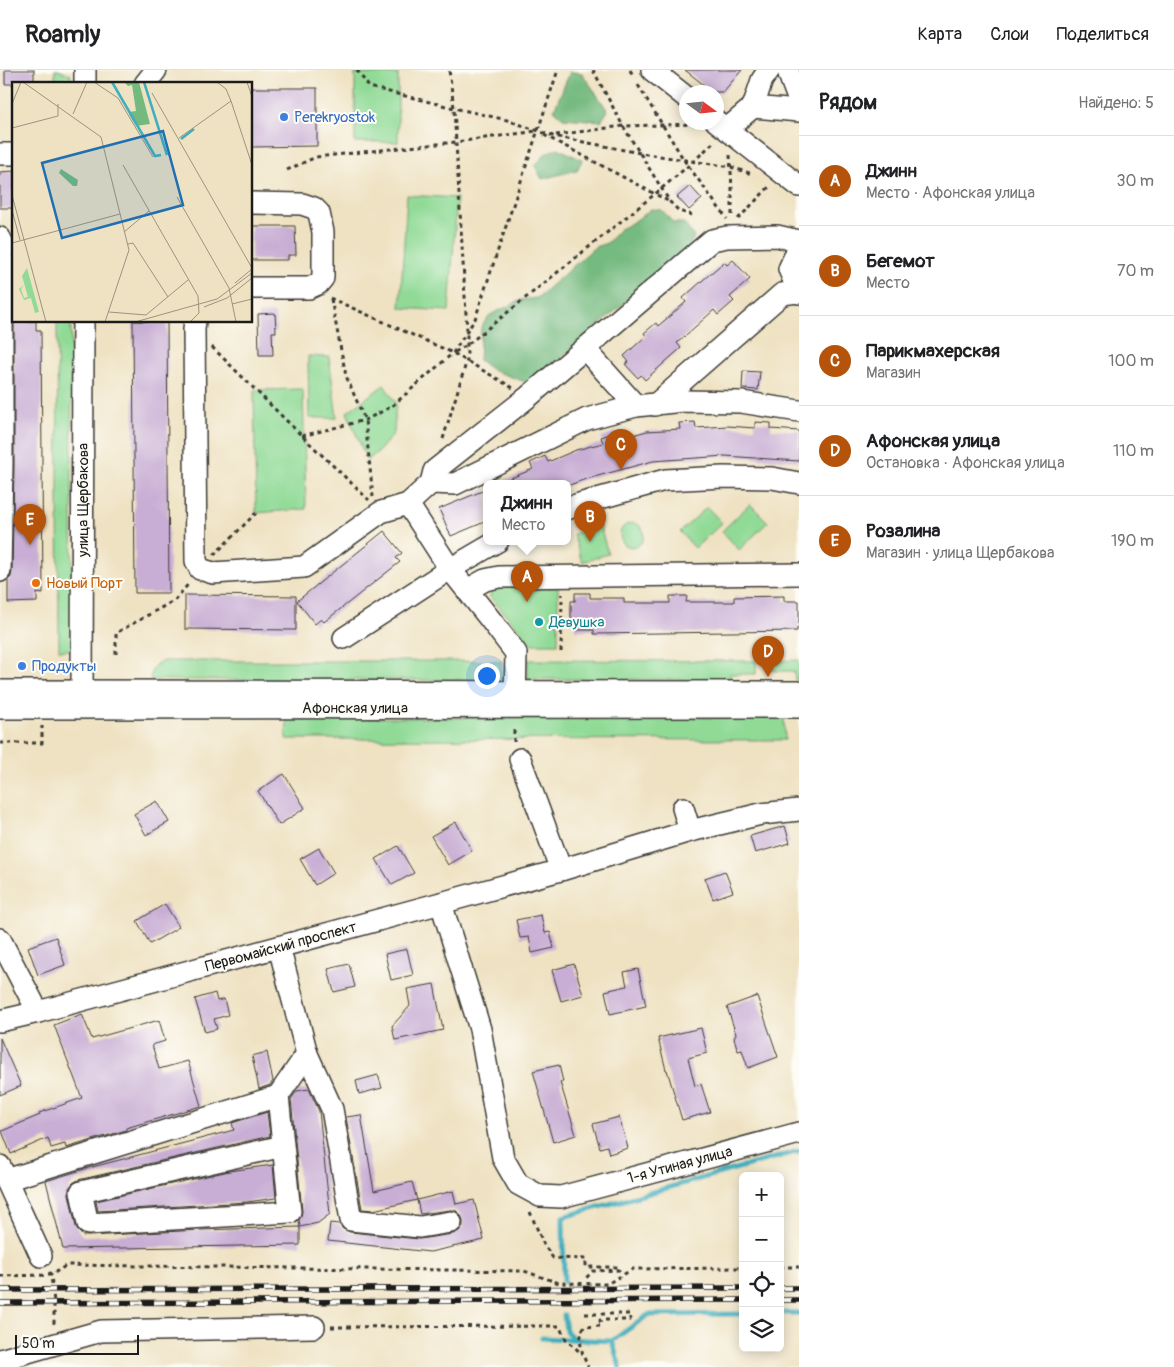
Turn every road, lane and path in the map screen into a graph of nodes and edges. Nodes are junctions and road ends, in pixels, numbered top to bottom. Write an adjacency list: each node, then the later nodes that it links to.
1 (156, 70): 10 (street)
2 (357, 70): 14 (path)
3 (449, 70): 14 (path)
4 (558, 70): 23 (path)
5 (593, 70): 19 (path)
6 (630, 70): 18 (path)
7 (652, 70): 11 (street)
8 (769, 70): 13 (street)
9 (788, 70): 12 (street)
10 (147, 82)
11 (679, 91)
12 (799, 101)
13 (753, 107): 15 (street); 17 (street)
14 (454, 108): 23 (path); 25 (path)
15 (799, 111)
16 (679, 124): 18 (path)
17 (724, 124)
18 (663, 125): 19 (path); 27 (path)
19 (623, 126): 24 (path); 26 (path)
20 (724, 127): 32 (street)
21 (718, 130): 28 (path)
22 (723, 130): 30 (path)
23 (538, 131): 24 (path); 25 (path); 36 (path); 50 (path)
24 (553, 136): 26 (path)
25 (456, 142): 31 (path); 50 (path)
26 (640, 153): 27 (path); 35 (path)
27 (684, 160): 28 (path); 29 (path)
28 (694, 161): 29 (path); 30 (path)
29 (689, 166): 35 (path); 40 (path)
30 (731, 167): 33 (path); 40 (path)
31 (286, 170)
32 (782, 173): 34 (street); 40 (path)
33 (757, 176)
34 (799, 186)
35 (662, 189): 36 (path); 37 (path)
36 (655, 194): 37 (path); 51 (path)
37 (670, 202): 39 (path)
38 (252, 203): 45 (street)
39 (692, 215)
40 (732, 226)
41 (0, 238): 69 (street)
42 (799, 241): 52 (street)
43 (799, 247): 46 (street)
44 (252, 288): 45 (street)
45 (309, 288): 47 (path)
46 (798, 292): 56 (street)
47 (331, 298): 53 (path); 58 (path)
48 (83, 322): 78 (street, улица Щербакова)
49 (194, 325): 59 (path); 67 (street)
50 (467, 331): 51 (path); 53 (path)
51 (467, 346): 53 (path); 54 (path)
52 (585, 349): 55 (street); 56 (street)
53 (453, 353): 54 (path); 58 (path)
54 (467, 360): 55 (path); 60 (path)
55 (528, 397): 62 (street)
56 (645, 405): 57 (street); 62 (street)
57 (799, 411)
58 (365, 420): 59 (path); 59 (path)
59 (302, 436)
60 (442, 443)
61 (799, 482): 64 (street)
62 (432, 483): 63 (street)
63 (408, 504): 67 (street); 68 (street)
64 (571, 507)
65 (256, 513): 67 (path)
66 (491, 545): 68 (street)
67 (200, 569): 75 (path)
68 (450, 569): 72 (street); 73 (street)
69 (0, 571)
70 (799, 574): 71 (street)
71 (562, 576): 72 (street); 74 (path)
72 (467, 590): 79 (street)
73 (344, 638)
74 (560, 652)
75 (116, 654)
76 (0, 692): 78 (street, Афонская улица)
77 (799, 692): 79 (street, Афонская улица)
78 (82, 700): 79 (street, Афонская улица); 81 (street, Афонская улица)
79 (515, 700): 80 (street, Афонская улица); 84 (path)
80 (799, 707)
81 (0, 708)
82 (42, 722): 83 (path)
83 (0, 743)
84 (520, 759): 88 (street)
85 (683, 808): 87 (street)
86 (799, 810): 87 (street, Первомайский проспект)
87 (690, 831): 88 (street, Первомайский проспект)
88 (561, 870): 89 (street, Первомайский проспект)
89 (442, 903): 91 (street, Первомайский проспект); 96 (street, 1-я Утиная улица)
90 (0, 939): 92 (street)
91 (279, 947): 92 (street, Первомайский проспект); 94 (street)
92 (38, 1012): 93 (street, Первомайский проспект)
93 (0, 1021)
94 (307, 1054): 95 (street); 100 (street)
95 (278, 1096): 97 (street); 98 (street)
96 (799, 1133)
97 (283, 1146): 97 (street)
98 (3, 1173): 101 (street)
99 (530, 1212): 107 (path)
100 (451, 1222)
101 (41, 1256): 105 (path)
102 (784, 1267): 103 (path)
103 (799, 1267)
104 (739, 1268): 105 (path)
105 (51, 1275): 106 (path); 110 (path)
106 (0, 1276)
107 (585, 1279)
108 (585, 1314): 111 (path)
109 (314, 1327): 110 (street); 111 (path)
110 (62, 1342): 112 (street)
111 (582, 1354): 113 (path)
112 (0, 1360)
113 (588, 1367)

